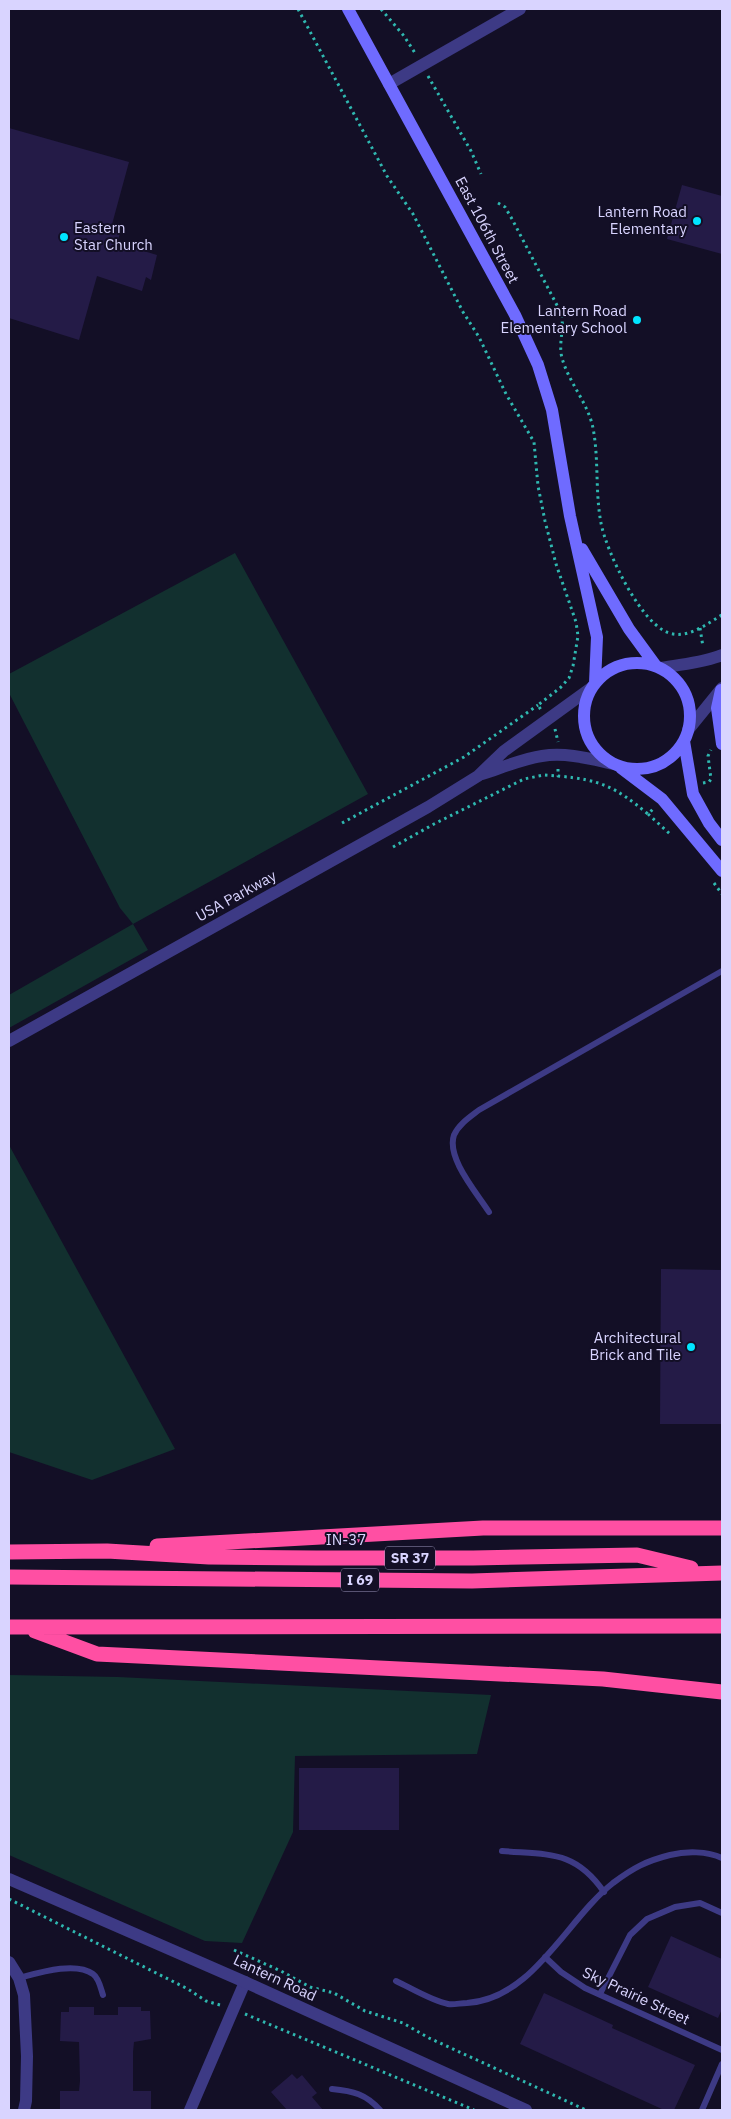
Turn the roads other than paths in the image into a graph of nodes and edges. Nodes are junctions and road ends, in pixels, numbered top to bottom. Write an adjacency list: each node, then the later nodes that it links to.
1 (348, 9): 3 (main road, East 106th Street)
2 (520, 9): 3 (street)
3 (389, 84): 4 (main road, East 106th Street)
4 (576, 539): 6 (main road, East 106th Street); 7 (main road, East 106th Street)
5 (722, 655): 6 (street)
6 (658, 667): 7 (main road); 9 (main road)
7 (593, 685): 11 (main road); 12 (street, USA Parkway)
8 (722, 689): 9 (street); 10 (main road)
9 (686, 736): 11 (main road); 13 (main road)
10 (720, 746)
11 (617, 765): 12 (street, USA Parkway); 14 (main road)
12 (478, 776): 16 (street, USA Parkway)
13 (722, 840)
14 (722, 871)
15 (722, 971): 17 (lane)
16 (9, 1042)
17 (489, 1212)
18 (722, 1528): 19 (highway)
19 (107, 1551): 20 (highway, IN-37 / SR 37); 21 (highway, IN-37 / SR 37)
20 (9, 1552)
21 (717, 1573): 22 (highway, I 69)
22 (9, 1577)
23 (722, 1626): 25 (highway)
24 (9, 1627): 25 (highway)
25 (27, 1628): 26 (highway)
26 (722, 1692)
27 (502, 1851): 30 (lane)
28 (722, 1858): 30 (lane)
29 (9, 1879): 36 (street, Lantern Road)
30 (604, 1892): 32 (lane)
31 (722, 1913): 37 (lane)
32 (545, 1956): 35 (lane); 37 (lane, Sky Prairie Street)
33 (9, 1962): 34 (street)
34 (19, 1978): 38 (lane); 42 (street)
35 (396, 1981)
36 (245, 1982): 43 (street); 45 (street, Lantern Road)
37 (600, 1994): 39 (lane, Sky Prairie Street)
38 (103, 1995)
39 (722, 2050)
40 (722, 2064): 46 (lane)
41 (332, 2089): 44 (lane)
42 (24, 2110)
43 (190, 2110)
44 (380, 2110)
45 (526, 2110)
46 (702, 2110)

